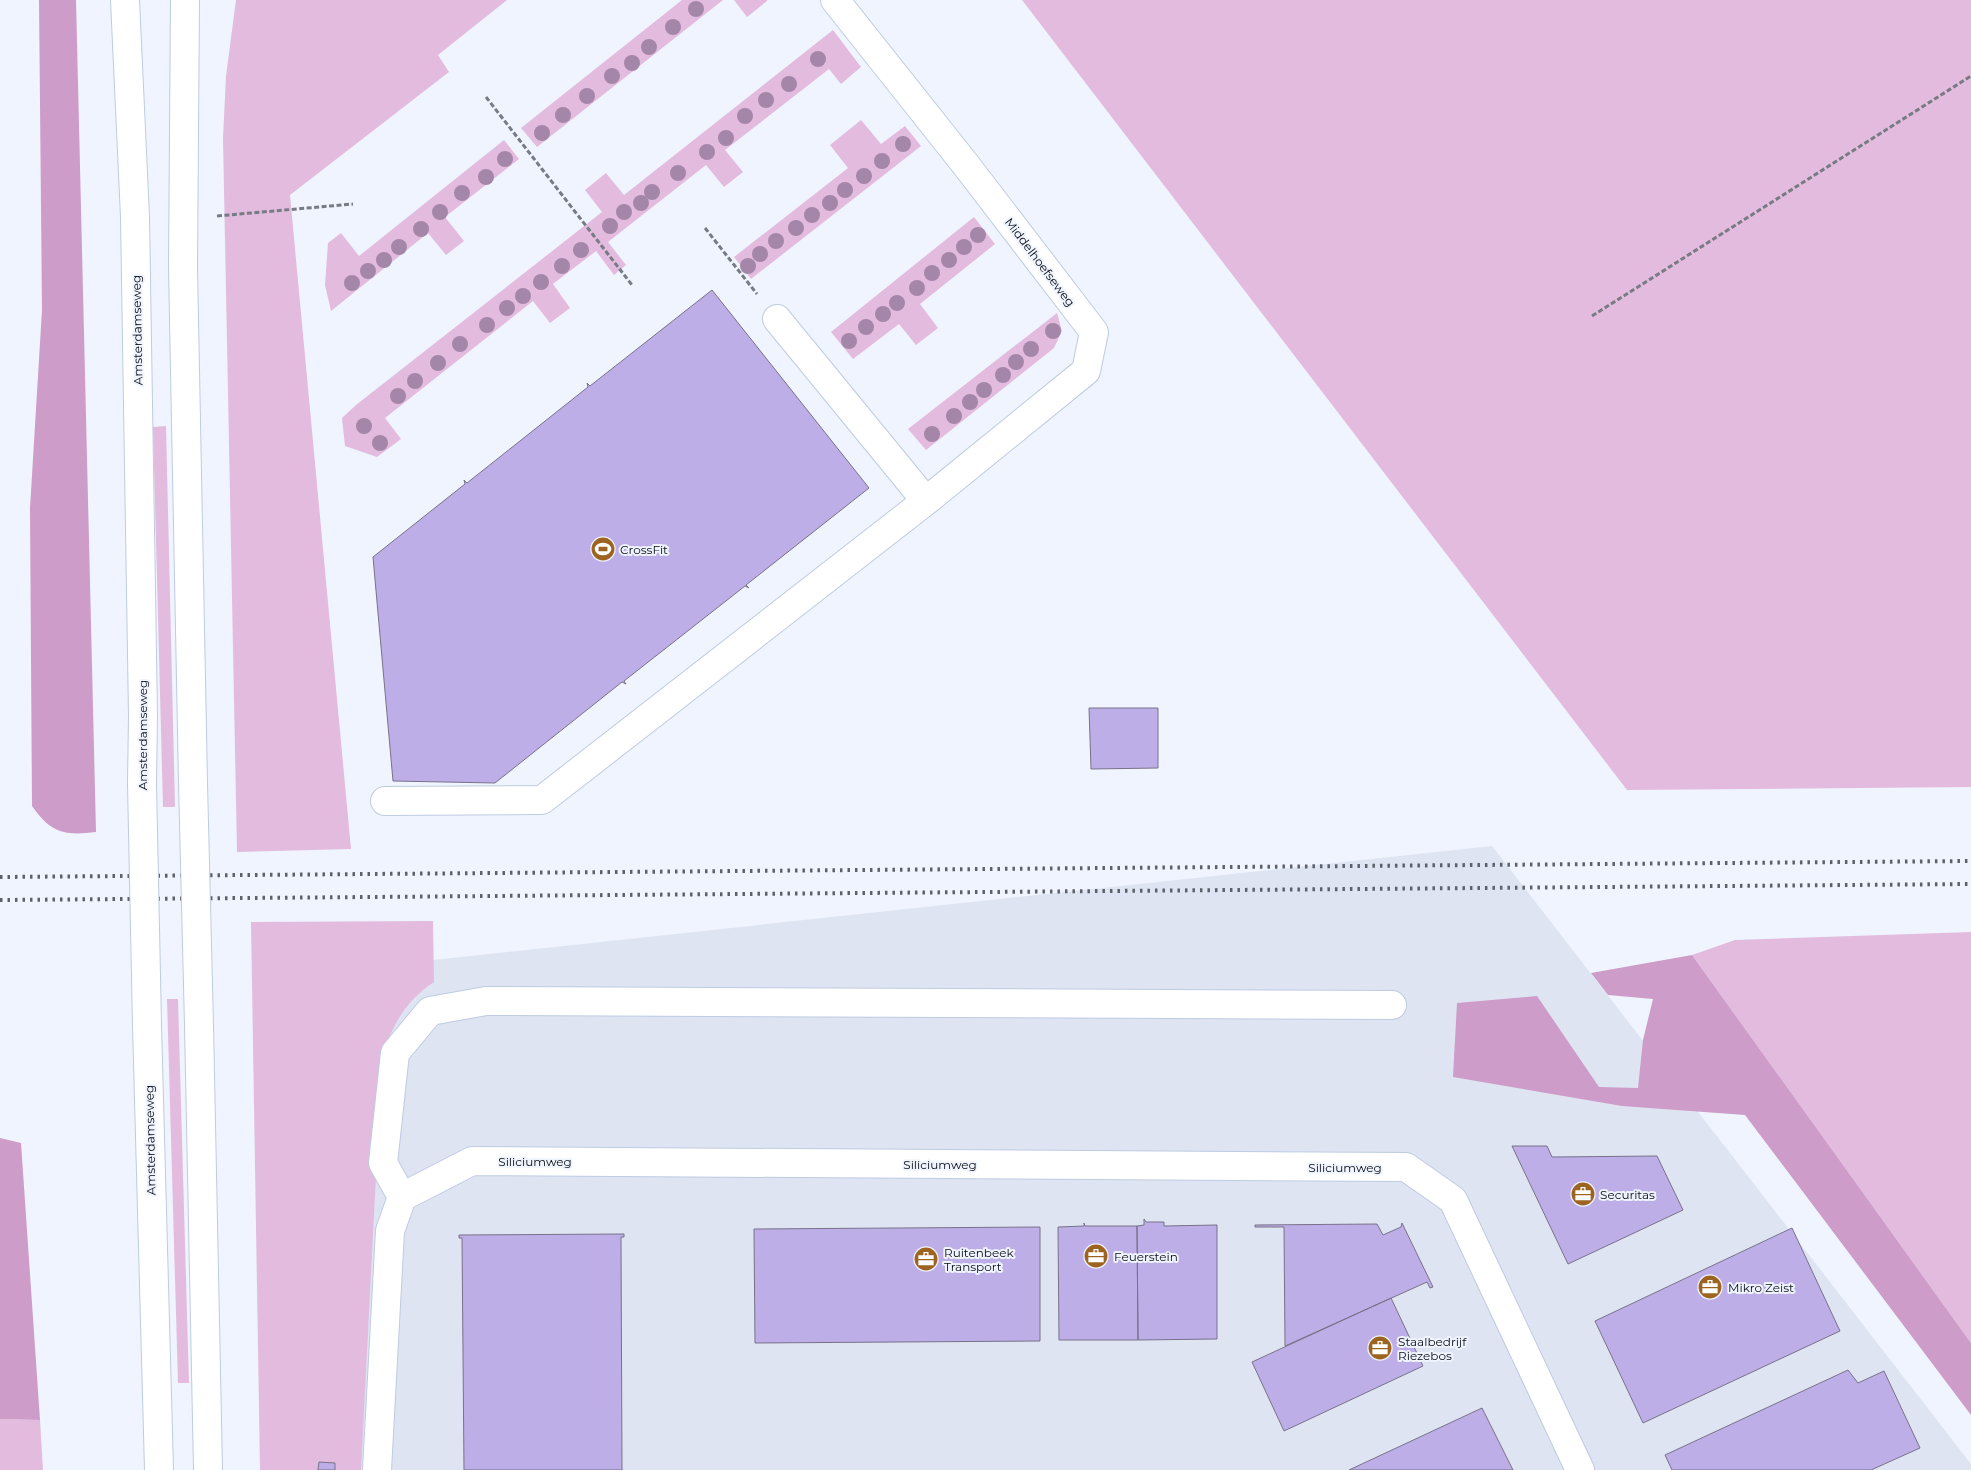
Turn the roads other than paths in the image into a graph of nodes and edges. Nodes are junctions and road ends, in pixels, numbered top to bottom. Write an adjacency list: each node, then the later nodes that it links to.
1 (125, 0): 9 (main road, Amsterdamseweg, bridge)
2 (185, 0): 10 (main road, bridge)
3 (835, 0): 5 (main road, Middelhoefseweg)
4 (777, 319): 5 (main road)
5 (926, 501): 6 (main road, Middelhoefseweg)
6 (385, 801)
7 (1392, 1005): 8 (main road)
8 (402, 1198): 11 (main road); 12 (main road, Siliciumweg)
9 (158, 1470)
10 (208, 1470)
11 (377, 1470)
12 (1580, 1470)

